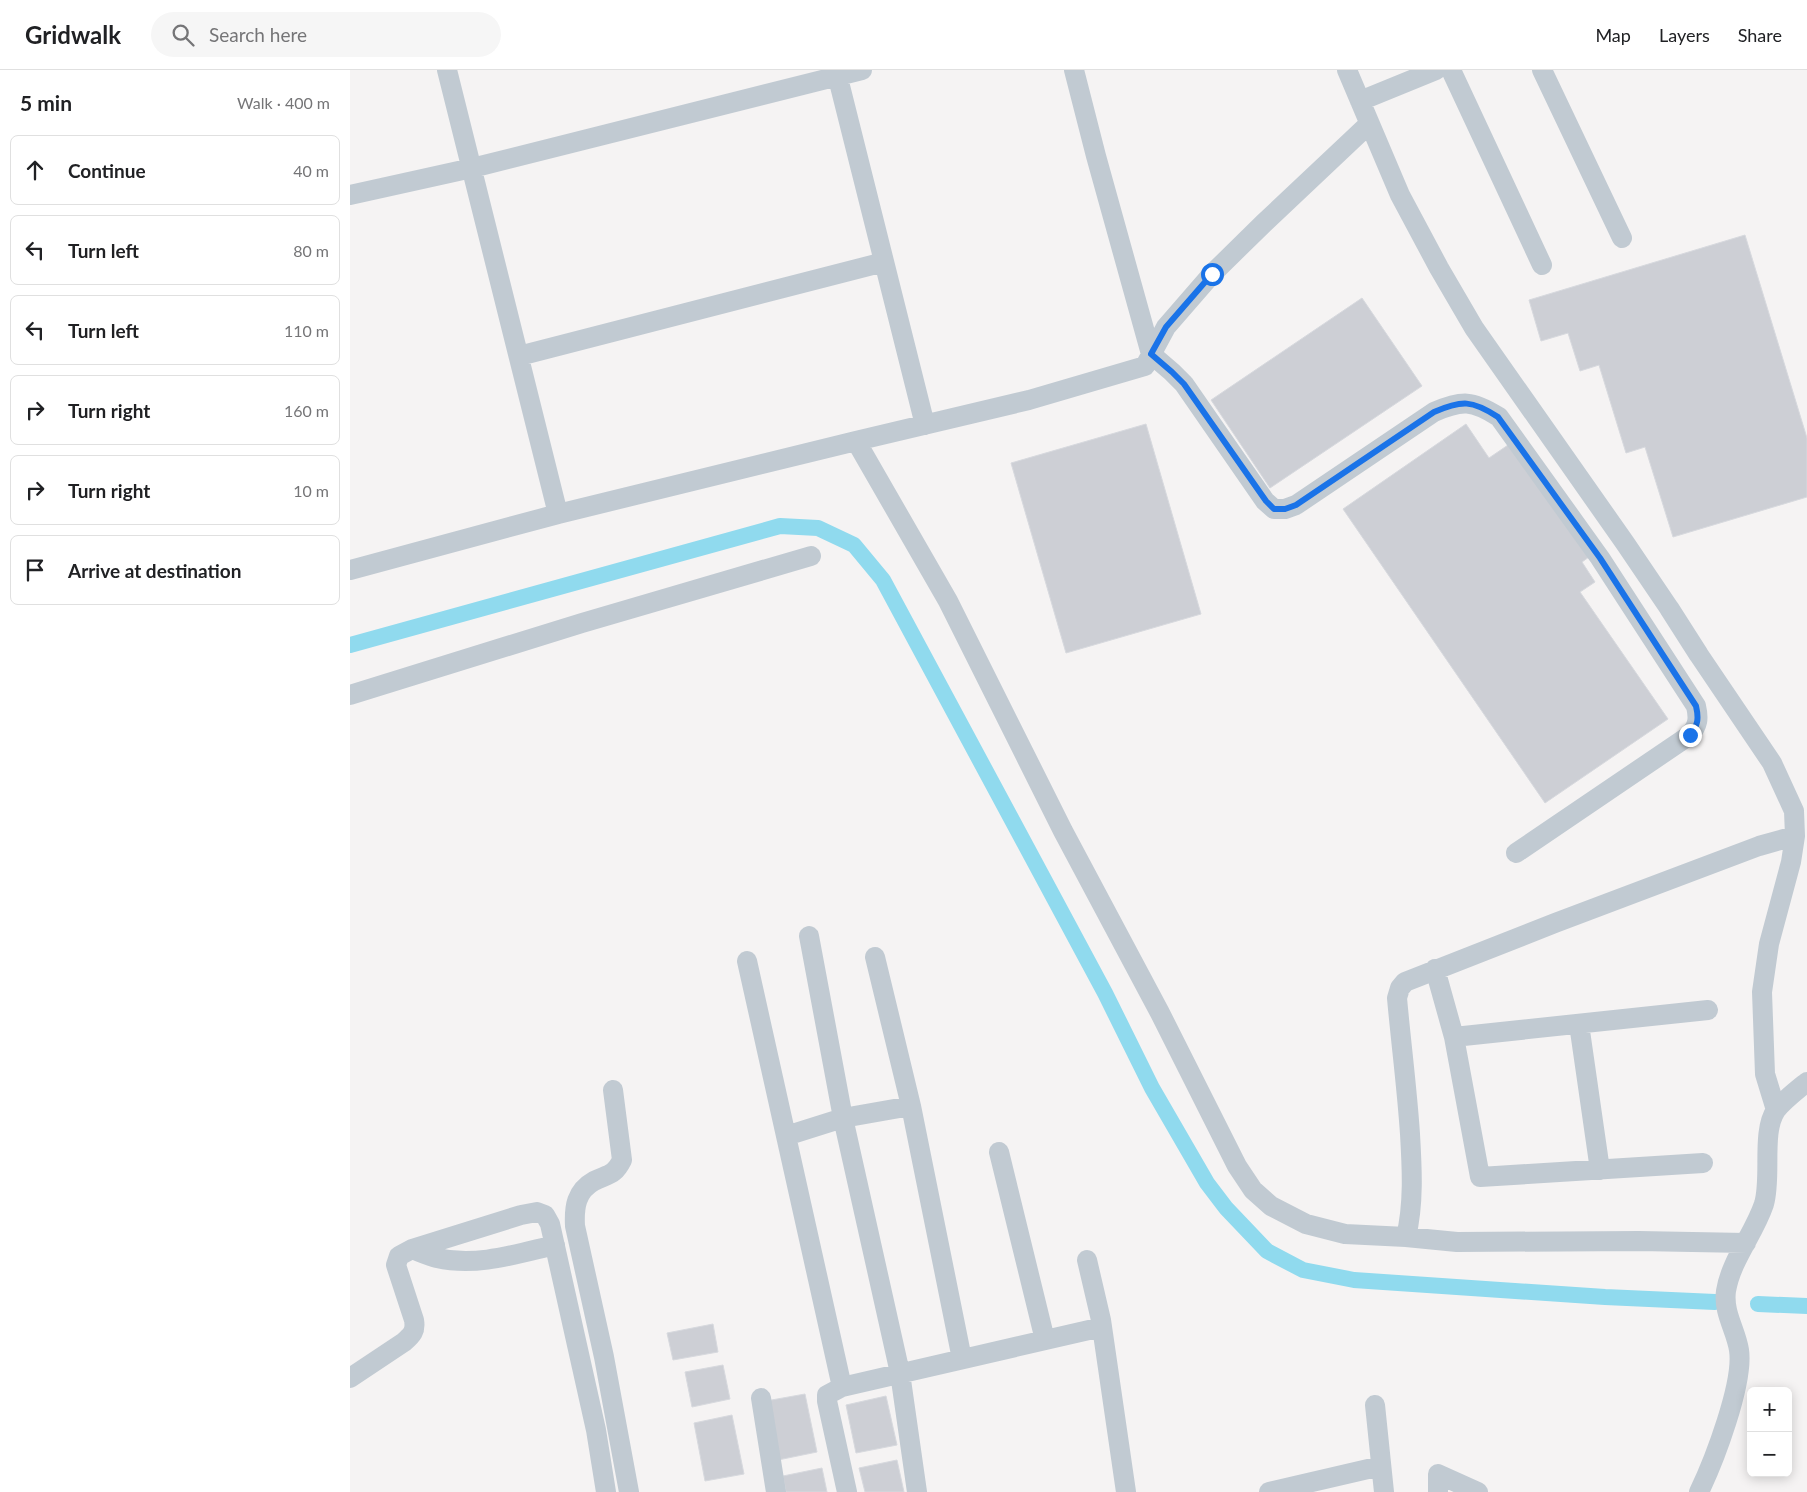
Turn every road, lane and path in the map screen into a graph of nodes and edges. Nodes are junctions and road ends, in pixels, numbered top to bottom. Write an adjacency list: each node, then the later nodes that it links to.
1 (447, 70): 11 (street)
2 (862, 70): 8 (street)
3 (1074, 70): 16 (street)
4 (1346, 70): 9 (street)
5 (1436, 70): 9 (street)
6 (1451, 70): 15 (street)
7 (1542, 70): 13 (street)
8 (837, 73): 11 (street); 14 (street)
9 (1360, 101): 10 (street)
10 (1369, 124): 16 (street); 24 (street)
11 (472, 168): 12 (street); 17 (street)
12 (350, 195)
13 (1622, 238)
14 (884, 262): 17 (street); 18 (street)
15 (1542, 265)
16 (1151, 354): 18 (street); 25 (street)
17 (518, 356): 20 (street)
18 (925, 425): 19 (street)
19 (856, 441): 20 (street); 42 (street)
20 (558, 514): 22 (street)
21 (811, 556): 23 (street)
22 (350, 570)
23 (350, 695)
24 (1795, 836): 29 (street); 36 (street)
25 (1516, 853)
26 (809, 936): 37 (street)
27 (875, 958): 35 (street)
28 (747, 961): 38 (street)
29 (1435, 969): 32 (street); 42 (street)
30 (1708, 1010): 31 (street)
31 (1579, 1024): 32 (street); 41 (street)
32 (1454, 1038): 41 (street)
33 (1807, 1082): 36 (street)
34 (614, 1090): 57 (street)
35 (911, 1106): 37 (street); 49 (street)
36 (1776, 1110): 43 (street)
37 (844, 1118): 38 (street); 50 (street)
38 (786, 1136): 52 (street)
39 (999, 1152): 48 (street)
40 (1703, 1163): 41 (street)
41 (1600, 1170)
42 (1406, 1236): 43 (street)
43 (1746, 1243): 66 (street)
44 (555, 1245): 45 (street); 45 (street); 56 (street)
45 (412, 1248): 51 (street)
46 (1087, 1260): 47 (street)
47 (1102, 1327): 48 (street); 61 (street)
48 (1045, 1340): 49 (street)
49 (962, 1359): 50 (street)
50 (900, 1374): 52 (street); 60 (street)
51 (350, 1378)
52 (842, 1387): 59 (street)
53 (761, 1398): 58 (street)
54 (1375, 1405): 55 (street)
55 (1381, 1466): 62 (street); 63 (street)
56 (606, 1492)
57 (629, 1492)
58 (776, 1492)
59 (848, 1492)
60 (917, 1492)
61 (1126, 1492)
62 (1268, 1492)
63 (1384, 1492)
64 (1438, 1492): 65 (street)
65 (1478, 1492)
66 (1699, 1492)

